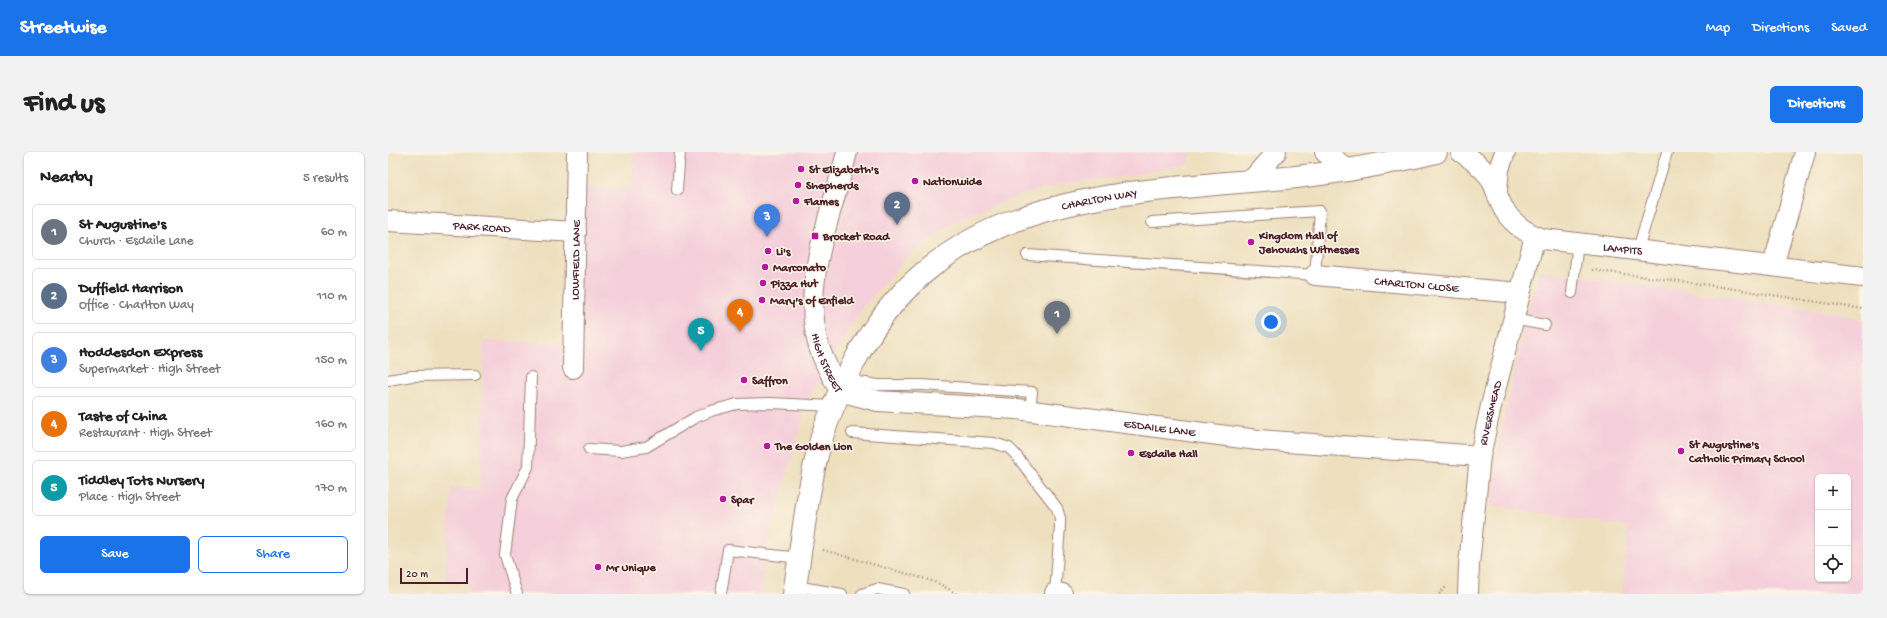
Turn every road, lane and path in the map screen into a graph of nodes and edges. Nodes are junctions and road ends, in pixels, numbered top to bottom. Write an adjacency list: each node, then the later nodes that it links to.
1 (577, 152): 17 (street, LOWFIELD LANE)
2 (680, 152): 13 (lane)
3 (848, 152): 35 (street, HIGH STREET)
4 (1276, 152): 12 (street)
5 (1325, 152): 11 (street)
6 (1436, 152): 11 (main road, CHARLTON WAY)
7 (1461, 152): 14 (street, LAMPITS)
8 (1505, 152): 14 (street, LAMPITS)
9 (1667, 152): 20 (lane)
10 (1805, 152): 22 (street)
11 (1348, 170): 12 (main road, CHARLTON WAY)
12 (1251, 181): 35 (main road, CHARLTON WAY)
13 (677, 190)
14 (1497, 190): 18 (street, LAMPITS)
15 (388, 221): 17 (street, PARK ROAD)
16 (1152, 222): 24 (lane)
17 (576, 232): 31 (street, LOWFIELD LANE)
18 (1535, 236): 19 (street, LAMPITS); 26 (street, RIVERSMEAD)
19 (1578, 242): 20 (street, LAMPITS); 23 (lane)
20 (1638, 249): 22 (street, LAMPITS)
21 (1027, 254): 24 (lane)
22 (1774, 266): 25 (street, LAMPITS)
23 (1575, 268): 27 (lane); 28 (path)
24 (1315, 275): 26 (street, CHARLTON CLOSE)
25 (1863, 277)
26 (1519, 293): 29 (street, RIVERSMEAD)
27 (1572, 294)
28 (1863, 309)
29 (1513, 319): 30 (lane); 38 (street, RIVERSMEAD)
30 (1545, 325)
31 (573, 368)
32 (475, 375): 34 (lane)
33 (530, 377): 41 (lane)
34 (388, 380)
35 (840, 392): 37 (lane); 38 (street, ESDAILE LANE); 39 (main road, HIGH STREET)
36 (852, 433): 47 (lane)
37 (589, 449)
38 (1480, 456): 48 (street, RIVERSMEAD)
39 (801, 551): 40 (main road, HIGH STREET); 42 (lane); 46 (path)
40 (795, 590): 43 (lane)
41 (517, 594)
42 (721, 594)
43 (842, 594)
44 (862, 594): 45 (lane)
45 (904, 594)
46 (957, 594)
47 (1057, 594)
48 (1468, 594)

